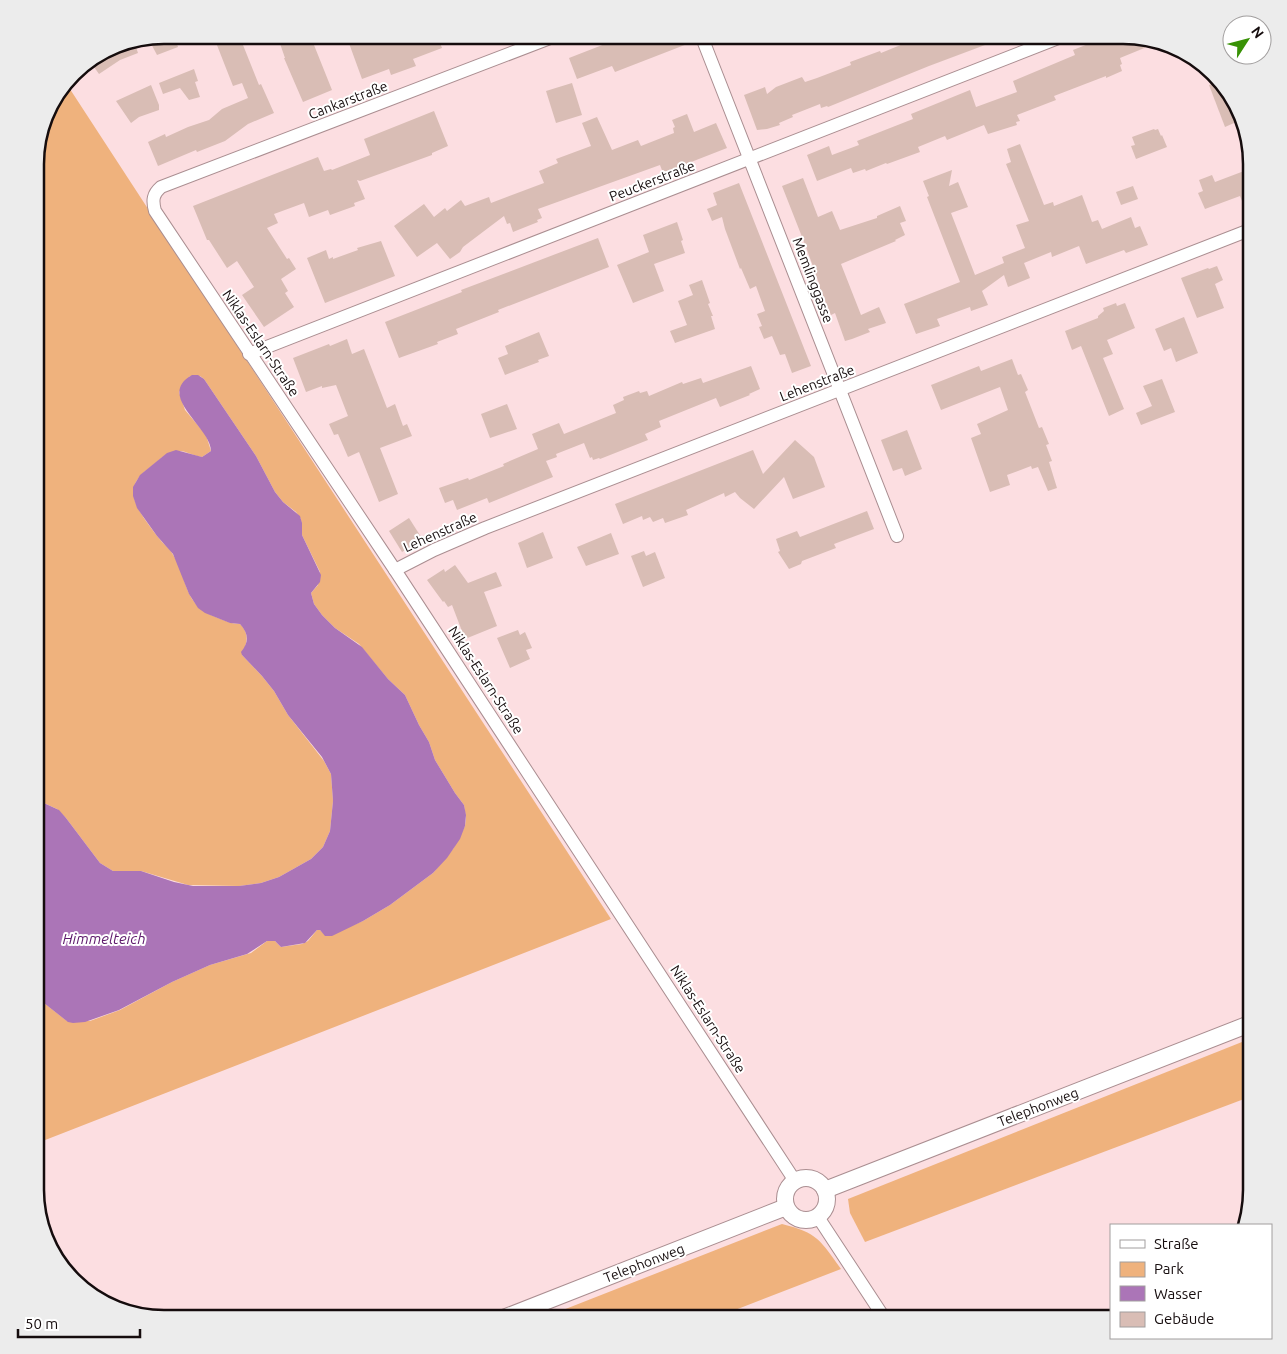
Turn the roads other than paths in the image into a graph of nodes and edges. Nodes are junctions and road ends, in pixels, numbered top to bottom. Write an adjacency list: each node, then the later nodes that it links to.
1 (535, 44): 5 (street, Cankarstraße)
2 (705, 44): 4 (street, Memlinggasse)
3 (1043, 44): 4 (street, Peuckerstraße)
4 (750, 160): 7 (street, Peuckerstraße); 8 (street, Memlinggasse)
5 (153, 197): 7 (street, Niklas-Eslarn-Straße)
6 (1243, 233): 8 (street, Lehenstraße)
7 (250, 354): 10 (street, Niklas-Eslarn-Straße)
8 (840, 390): 9 (street, Memlinggasse); 10 (street, Lehenstraße)
9 (898, 536)
10 (395, 570): 12 (street, Niklas-Eslarn-Straße)
11 (1243, 1027): 13 (street, Telephonweg)
12 (795, 1181): 13 (street); 14 (street)
13 (825, 1190): 15 (street)
14 (786, 1207): 15 (street); 16 (street, Telephonweg)
15 (818, 1216): 17 (street)
16 (524, 1310)
17 (879, 1310)

